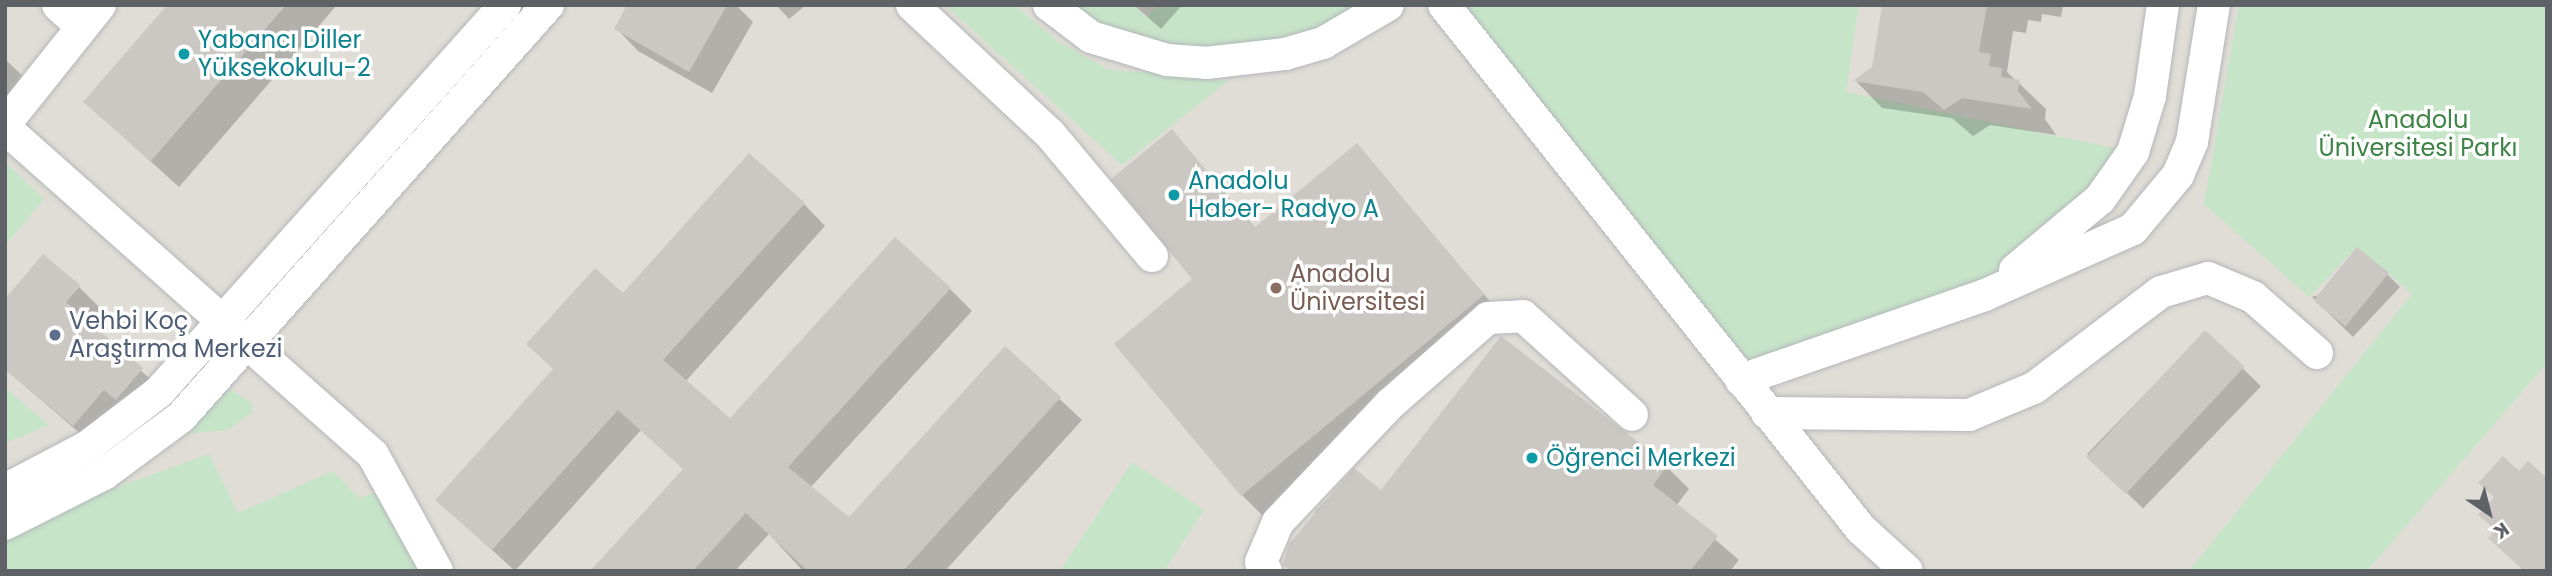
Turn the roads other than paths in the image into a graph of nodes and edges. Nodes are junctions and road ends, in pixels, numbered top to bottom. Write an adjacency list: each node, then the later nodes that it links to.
1 (58, 5): 10 (street)
2 (505, 5): 14 (street)
3 (548, 5): 15 (street)
4 (912, 5): 12 (street)
5 (1049, 5): 6 (street)
6 (1388, 5)
7 (1444, 5): 17 (street)
8 (2164, 5): 13 (street)
9 (2214, 5): 13 (street)
10 (91, 16): 11 (street)
11 (5, 126): 14 (street)
12 (1152, 256)
13 (1984, 295): 17 (street)
14 (224, 327): 15 (street); 20 (street)
15 (248, 348): 21 (street); 22 (street)
16 (2317, 354): 18 (street)
17 (1741, 380): 18 (street)
18 (1767, 413): 24 (street)
19 (1632, 415): 23 (street)
20 (5, 490)
21 (5, 524)
22 (437, 571)
23 (1266, 571)
24 (1907, 571)

